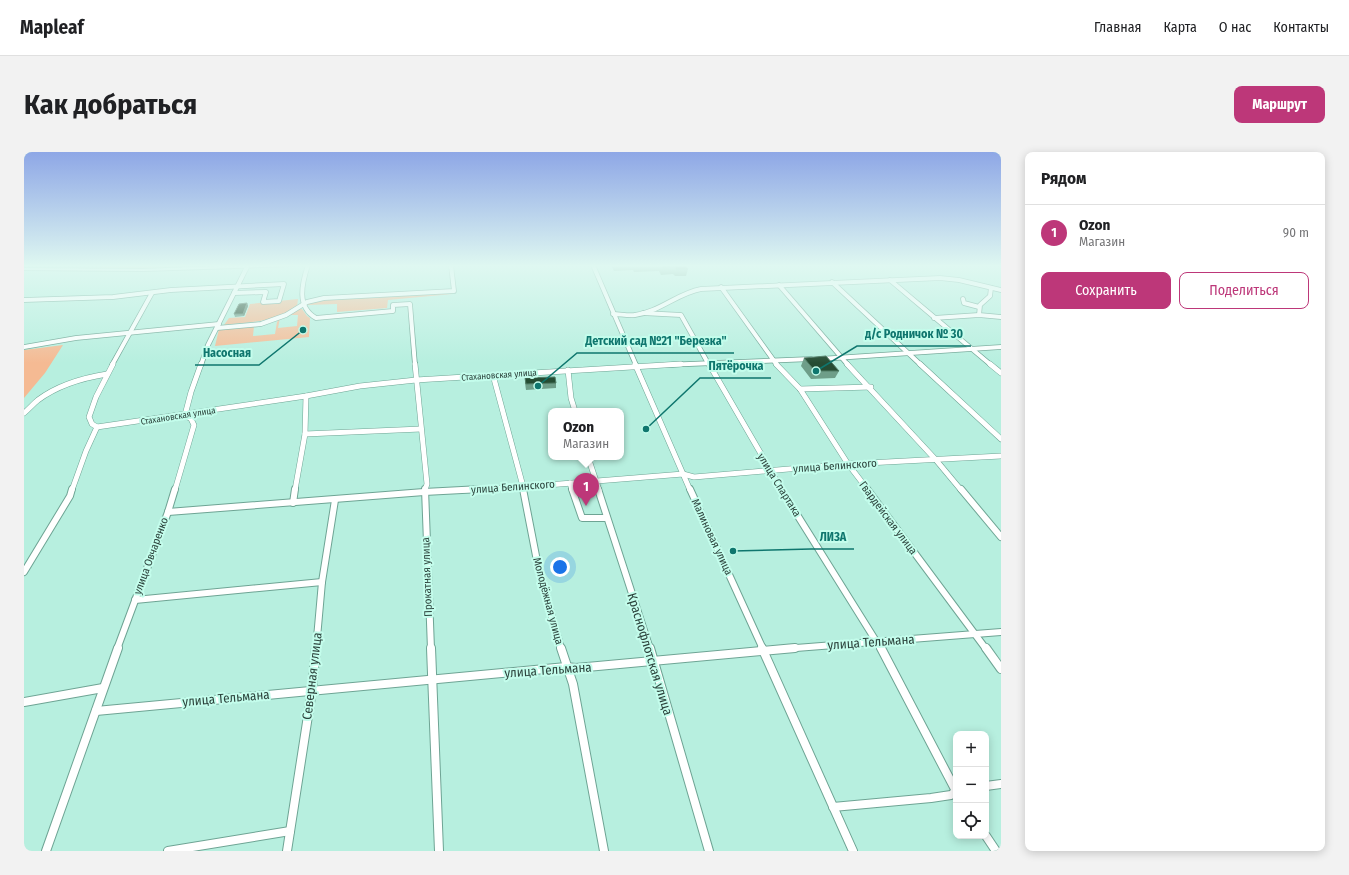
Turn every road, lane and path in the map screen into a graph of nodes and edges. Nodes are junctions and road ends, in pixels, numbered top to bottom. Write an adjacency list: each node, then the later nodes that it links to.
1 (95, 298): 16 (street)
2 (150, 298): 25 (street)
3 (232, 298): 24 (street)
4 (264, 298): 5 (street)
5 (280, 298)
6 (303, 298): 17 (street)
7 (331, 298): 17 (street)
8 (607, 298): 20 (street, Малиновая улица)
9 (678, 298): 19 (street)
10 (729, 298): 31 (street, Гвардейская улица)
11 (790, 298): 30 (street)
12 (849, 298): 29 (street)
13 (910, 298): 22 (street)
14 (986, 298): 18 (street)
15 (963, 299): 18 (street)
16 (24, 300)
17 (303, 306): 24 (street); 38 (street, Прокатная улица)
18 (979, 308): 21 (street)
19 (643, 313): 20 (street); 32 (street, улица Спартака)
20 (614, 314): 33 (street, Малиновая улица)
21 (979, 315): 22 (street); 23 (street)
22 (934, 318): 28 (street)
23 (1001, 318)
24 (218, 326): 25 (street); 44 (street)
25 (131, 332): 26 (street); 36 (street)
26 (24, 347)
27 (1001, 347): 28 (street, Стахановская улица)
28 (971, 348): 29 (street, Стахановская улица); 35 (street)
29 (908, 352): 30 (street, Стахановская улица); 48 (street)
30 (842, 358): 31 (street, Стахановская улица); 39 (street)
31 (774, 361): 32 (street, Стахановская улица); 40 (street, Гвардейская улица)
32 (707, 362): 33 (street, Стахановская улица); 53 (street, улица Спартака)
33 (637, 366): 34 (street, Стахановская улица); 54 (street, Малиновая улица)
34 (568, 370): 37 (street, Стахановская улица); 42 (street)
35 (1001, 373)
36 (107, 374): 43 (street); 45 (street)
37 (493, 375): 38 (street, Стахановская улица); 57 (street, Молодёжная улица)
38 (416, 380): 41 (street, Стахановская улица); 46 (street, Прокатная улица)
39 (871, 387): 40 (street); 51 (street)
40 (800, 389): 52 (street, Гвардейская улица)
41 (306, 396): 44 (street, Стахановская улица); 47 (street)
42 (574, 408)
43 (24, 413)
44 (185, 415): 45 (street, Стахановская улица); 61 (street, улица Овчаренко)
45 (97, 427): 64 (street)
46 (421, 430): 47 (street); 58 (street, Прокатная улица)
47 (305, 434): 60 (street)
48 (1001, 439)
49 (1001, 456): 51 (street, улица Белинского)
50 (589, 460): 55 (street, Краснофлотская улица)
51 (936, 460): 52 (street, улица Белинского); 63 (street)
52 (848, 464): 53 (street, улица Белинского); 68 (street, Гвардейская улица)
53 (770, 471): 54 (street, улица Белинского); 69 (street, улица Спартака)
54 (683, 474): 55 (street, улица Белинского); 70 (street, Малиновая улица)
55 (595, 480): 56 (street, улица Белинского); 62 (street, Краснофлотская улица)
56 (570, 483): 57 (street, улица Белинского); 62 (street)
57 (523, 487): 58 (street, улица Белинского); 72 (street, Молодёжная улица)
58 (424, 492): 59 (street, улица Белинского); 74 (street, Прокатная улица)
59 (335, 500): 60 (street, улица Белинского); 65 (street, Северная улица)
60 (293, 503): 61 (street, улица Белинского)
61 (168, 512): 66 (street, улица Овчаренко)
62 (608, 518): 71 (street, Краснофлотская улица)
63 (1001, 537)
64 (24, 572)
65 (322, 582): 66 (street); 76 (street, Северная улица)
66 (135, 600): 75 (street, улица Овчаренко)
67 (1001, 632): 68 (street, улица Тельмана)
68 (976, 635): 69 (street, улица Тельмана); 73 (street, Гвардейская улица)
69 (877, 641): 70 (street, улица Тельмана); 80 (street, улица Спартака)
70 (764, 652): 71 (street, улица Тельмана); 83 (street, Малиновая улица)
71 (654, 662): 72 (street, улица Тельмана); 91 (street, Краснофлотская улица)
72 (566, 667): 74 (street, улица Тельмана); 90 (street, Молодёжная улица)
73 (1001, 669)
74 (431, 680): 76 (street, улица Тельмана); 89 (street, Прокатная улица)
75 (103, 688): 77 (street); 78 (street, улица Овчаренко)
76 (312, 690): 78 (street, улица Тельмана); 84 (street, Северная улица)
77 (24, 702)
78 (96, 711): 86 (street, улица Овчаренко)
79 (1001, 784): 81 (street)
80 (953, 785)
81 (989, 786)
82 (953, 793): 83 (street)
83 (833, 807): 92 (street, Малиновая улица)
84 (290, 831): 87 (street); 88 (street, Северная улица)
85 (988, 839): 93 (street)
86 (46, 851)
87 (168, 851)
88 (287, 851)
89 (439, 851)
90 (604, 851)
91 (709, 851)
92 (853, 851)
93 (996, 851)

